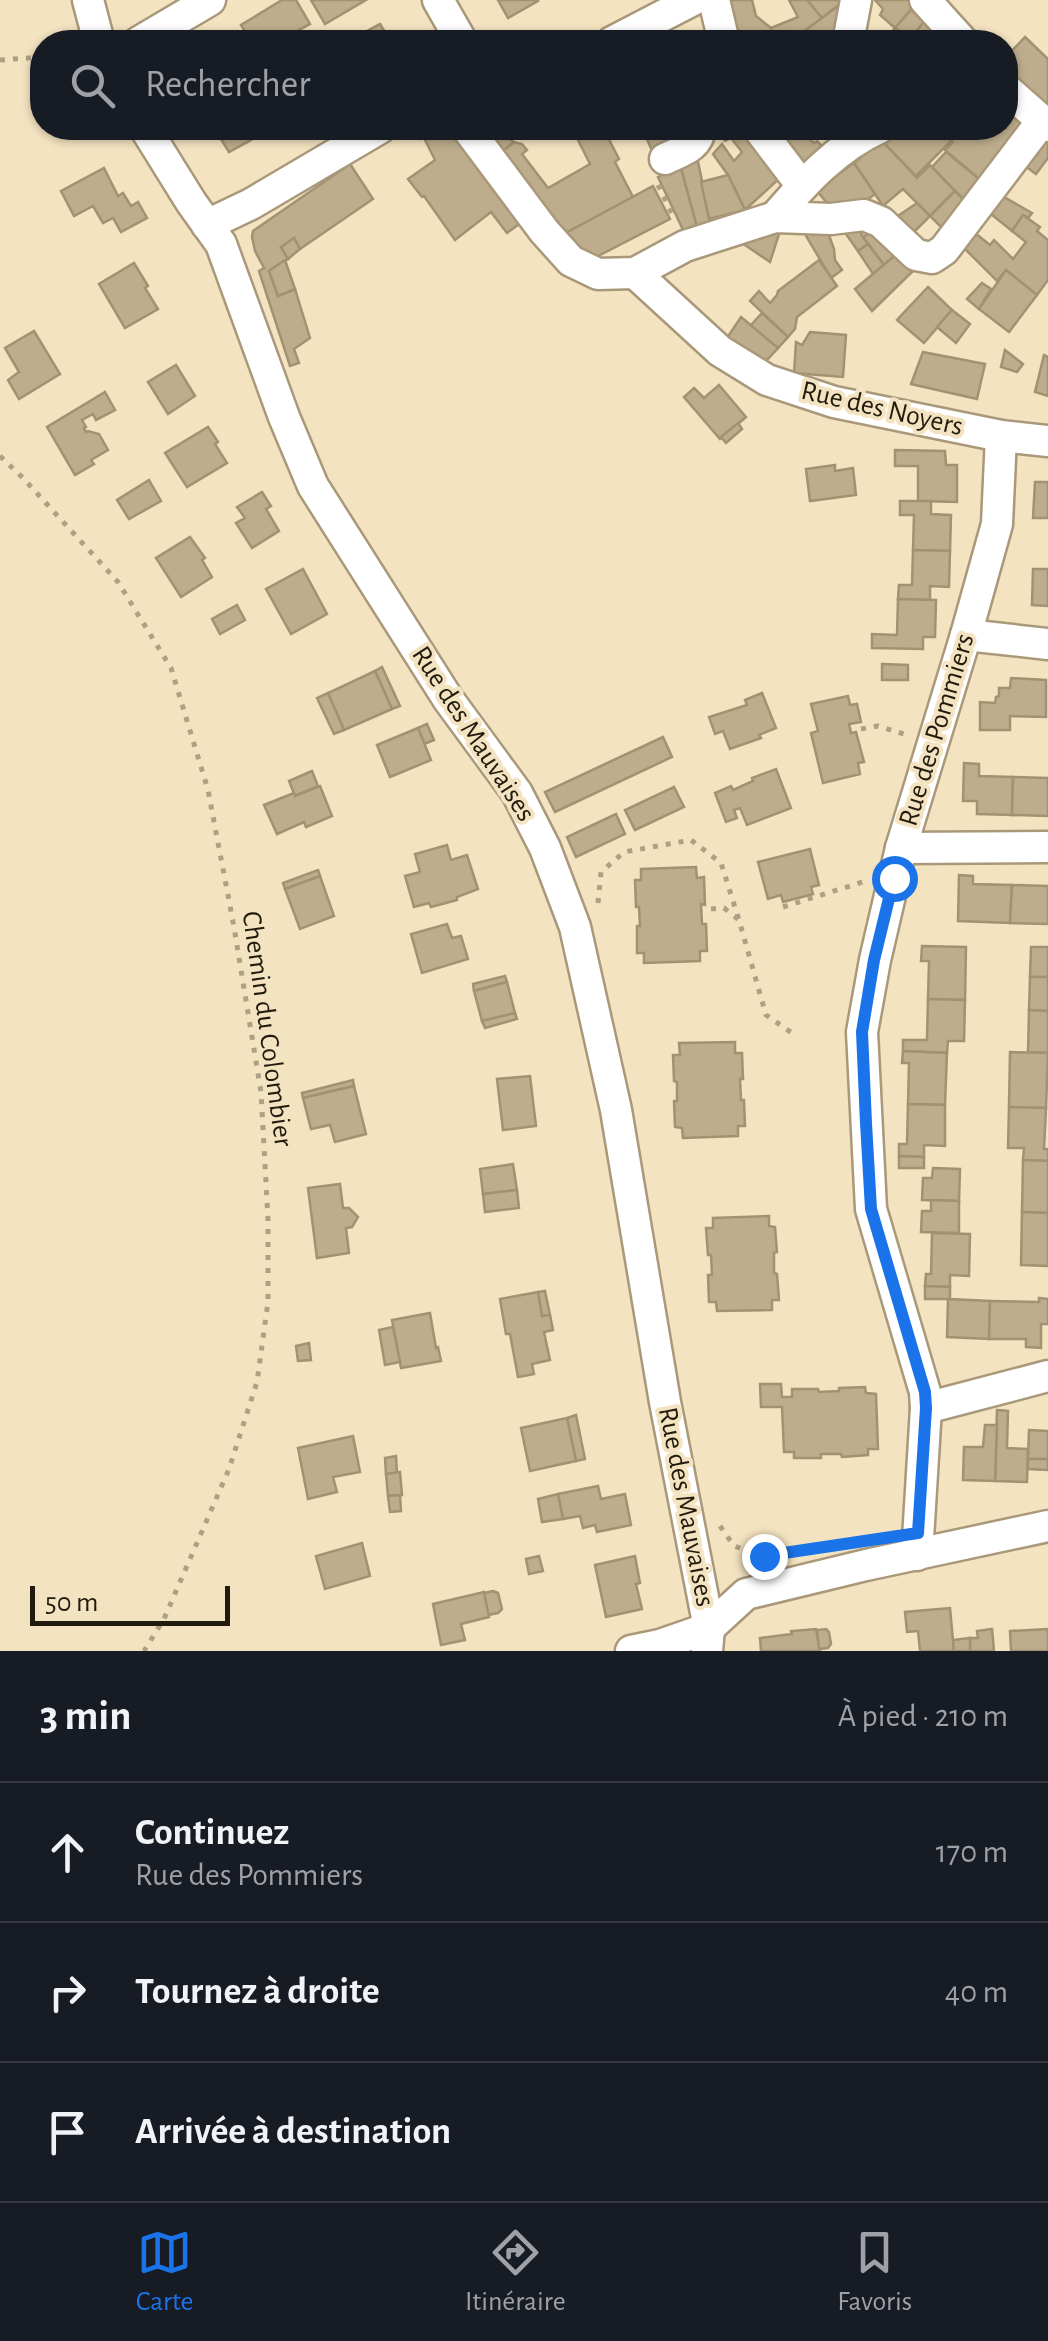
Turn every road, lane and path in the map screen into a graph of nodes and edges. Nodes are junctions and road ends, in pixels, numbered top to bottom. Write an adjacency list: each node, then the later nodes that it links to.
1 (88, 0): 8 (street)
2 (210, 0): 9 (street)
3 (438, 0): 10 (street)
4 (693, 0): 11 (street)
5 (714, 0): 12 (street)
6 (856, 0): 13 (street)
7 (925, 0): 14 (street)
8 (96, 30)
9 (159, 30)
10 (455, 30)
11 (635, 30)
12 (721, 30)
13 (850, 30)
14 (947, 30)
15 (30, 58): 16 (path)
16 (0, 60)
17 (1018, 100): 18 (street)
18 (1045, 123): 27 (street)
19 (153, 140): 28 (street, Rue des Mauvaises)
20 (360, 140): 28 (street)
21 (476, 140): 30 (street)
22 (697, 140): 25 (street)
23 (767, 140): 26 (street)
24 (854, 140): 26 (street)
25 (665, 159): 29 (path)
26 (802, 186): 27 (street)
27 (775, 217): 29 (street)
28 (207, 225): 51 (street, Rue des Mauvaises)
29 (685, 246): 30 (street)
30 (635, 274): 31 (street, Rue des Noyers)
31 (1001, 436): 32 (street, Rue des Noyers); 34 (street, Rue des Pommiers)
32 (1048, 441)
33 (0, 456): 52 (path, Chemin du Colombier)
34 (966, 635): 35 (street); 37 (street, Rue des Pommiers)
35 (1048, 644)
36 (861, 729): 37 (path)
37 (934, 742): 39 (street, Rue des Pommiers)
38 (1048, 847): 39 (street)
39 (897, 863): 40 (path); 46 (street, Rue des Pommiers)
40 (784, 906)
41 (711, 909): 43 (path)
42 (601, 918): 43 (path)
43 (740, 920): 44 (path)
44 (792, 1033)
45 (1048, 1376): 46 (street)
46 (926, 1408): 50 (street, Rue des Pommiers)
47 (715, 1510): 49 (path)
48 (1048, 1526): 50 (street)
49 (803, 1550)
50 (916, 1555): 51 (street)
51 (708, 1639): 53 (street)
52 (144, 1651)
53 (631, 1651)

